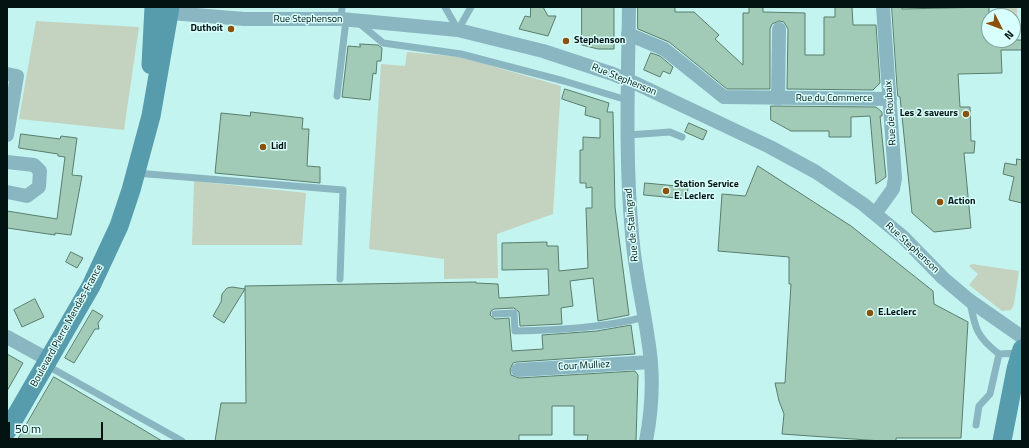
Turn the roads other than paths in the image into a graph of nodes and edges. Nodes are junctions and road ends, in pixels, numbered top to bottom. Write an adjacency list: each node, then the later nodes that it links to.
1 (445, 7): 8 (lane)
2 (471, 7): 8 (lane)
3 (629, 7): 9 (street, Rue de Stalingrad)
4 (883, 7): 14 (street, Rue de Roubaix)
5 (162, 9): 6 (street, Rue Stephenson); 20 (street, Boulevard Pierre Mendès-France)
6 (346, 17): 8 (street, Rue Stephenson); 12 (lane); 15 (lane)
7 (779, 29): 13 (street)
8 (458, 30): 11 (street, Rue Stephenson)
9 (628, 34): 11 (street, Rue de Stalingrad); 13 (street, Rue du Commerce)
10 (7, 74): 16 (street)
11 (628, 80): 15 (street, Rue de Stalingrad); 22 (street, Rue Stephenson)
12 (337, 96)
13 (778, 99): 14 (street, Rue du Commerce)
14 (890, 99): 22 (street, Rue de Roubaix)
15 (628, 100): 17 (street, Rue de Stalingrad)
16 (7, 135)
17 (628, 135): 18 (lane); 26 (street, Rue de Stalingrad)
18 (682, 137)
19 (7, 162): 21 (street)
20 (136, 173): 23 (lane); 31 (street, Boulevard Pierre Mendès-France)
21 (7, 192)
22 (875, 214): 24 (street, Rue Stephenson)
23 (340, 279)
24 (969, 300): 28 (street, Rue Stephenson); 29 (lane)
25 (495, 314): 26 (lane)
26 (645, 317): 30 (street, Rue de Stalingrad)
27 (7, 337): 31 (street)
28 (1022, 348): 29 (lane); 37 (street)
29 (999, 354): 33 (lane)
30 (651, 362): 32 (street, Cour Mulliez); 36 (street, Rue de Stalingrad)
31 (47, 363): 34 (street, Boulevard Pierre Mendès-France); 35 (lane)
32 (518, 370)
33 (976, 425)
34 (7, 431)
35 (182, 441)
36 (646, 441)
37 (1002, 441)

